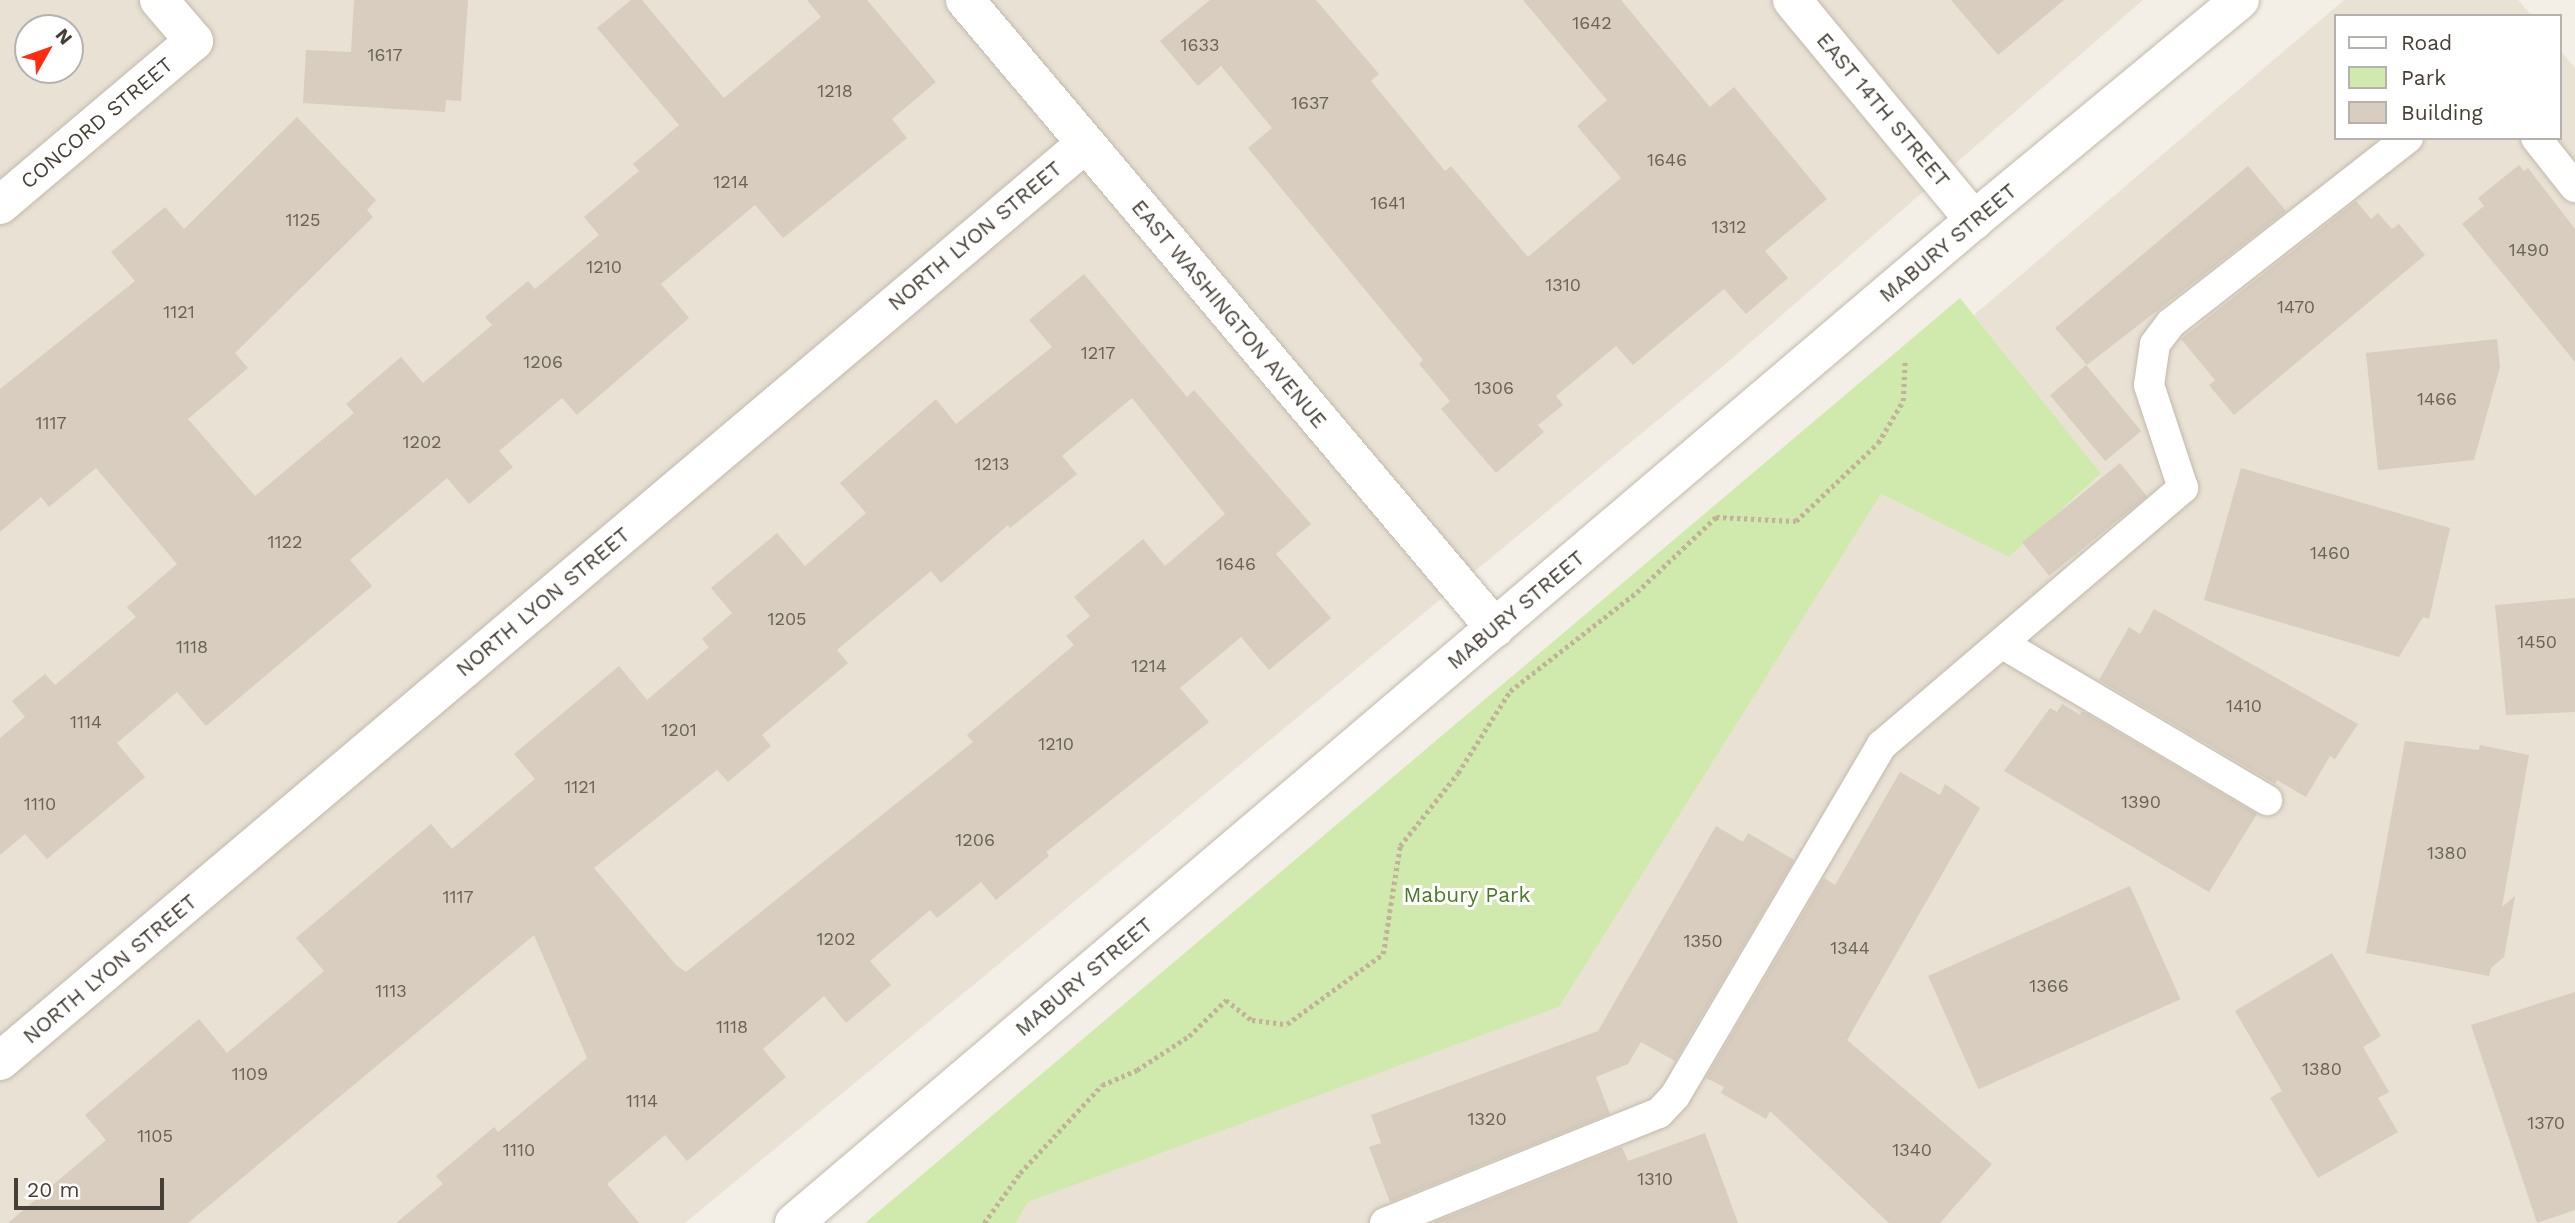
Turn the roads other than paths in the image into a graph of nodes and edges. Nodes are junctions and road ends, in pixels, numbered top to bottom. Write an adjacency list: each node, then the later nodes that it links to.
1 (159, 0): 9 (street, CONCORD STREET)
2 (965, 0): 7 (street, EAST WASHINGTON AVENUE)
3 (1792, 0): 10 (street, EAST 14TH STREET)
4 (2240, 0): 10 (street, MABURY STREET)
5 (2405, 140): 12 (lane)
6 (2538, 140): 8 (lane)
7 (1085, 144): 11 (street, EAST WASHINGTON AVENUE); 14 (street, NORTH LYON STREET)
8 (2575, 187)
9 (0, 205)
10 (1974, 220): 11 (street, MABURY STREET)
11 (1494, 628): 15 (street, MABURY STREET)
12 (2003, 644): 13 (lane); 16 (lane)
13 (2267, 800)
14 (0, 1061)
15 (794, 1223)
16 (1385, 1223)

